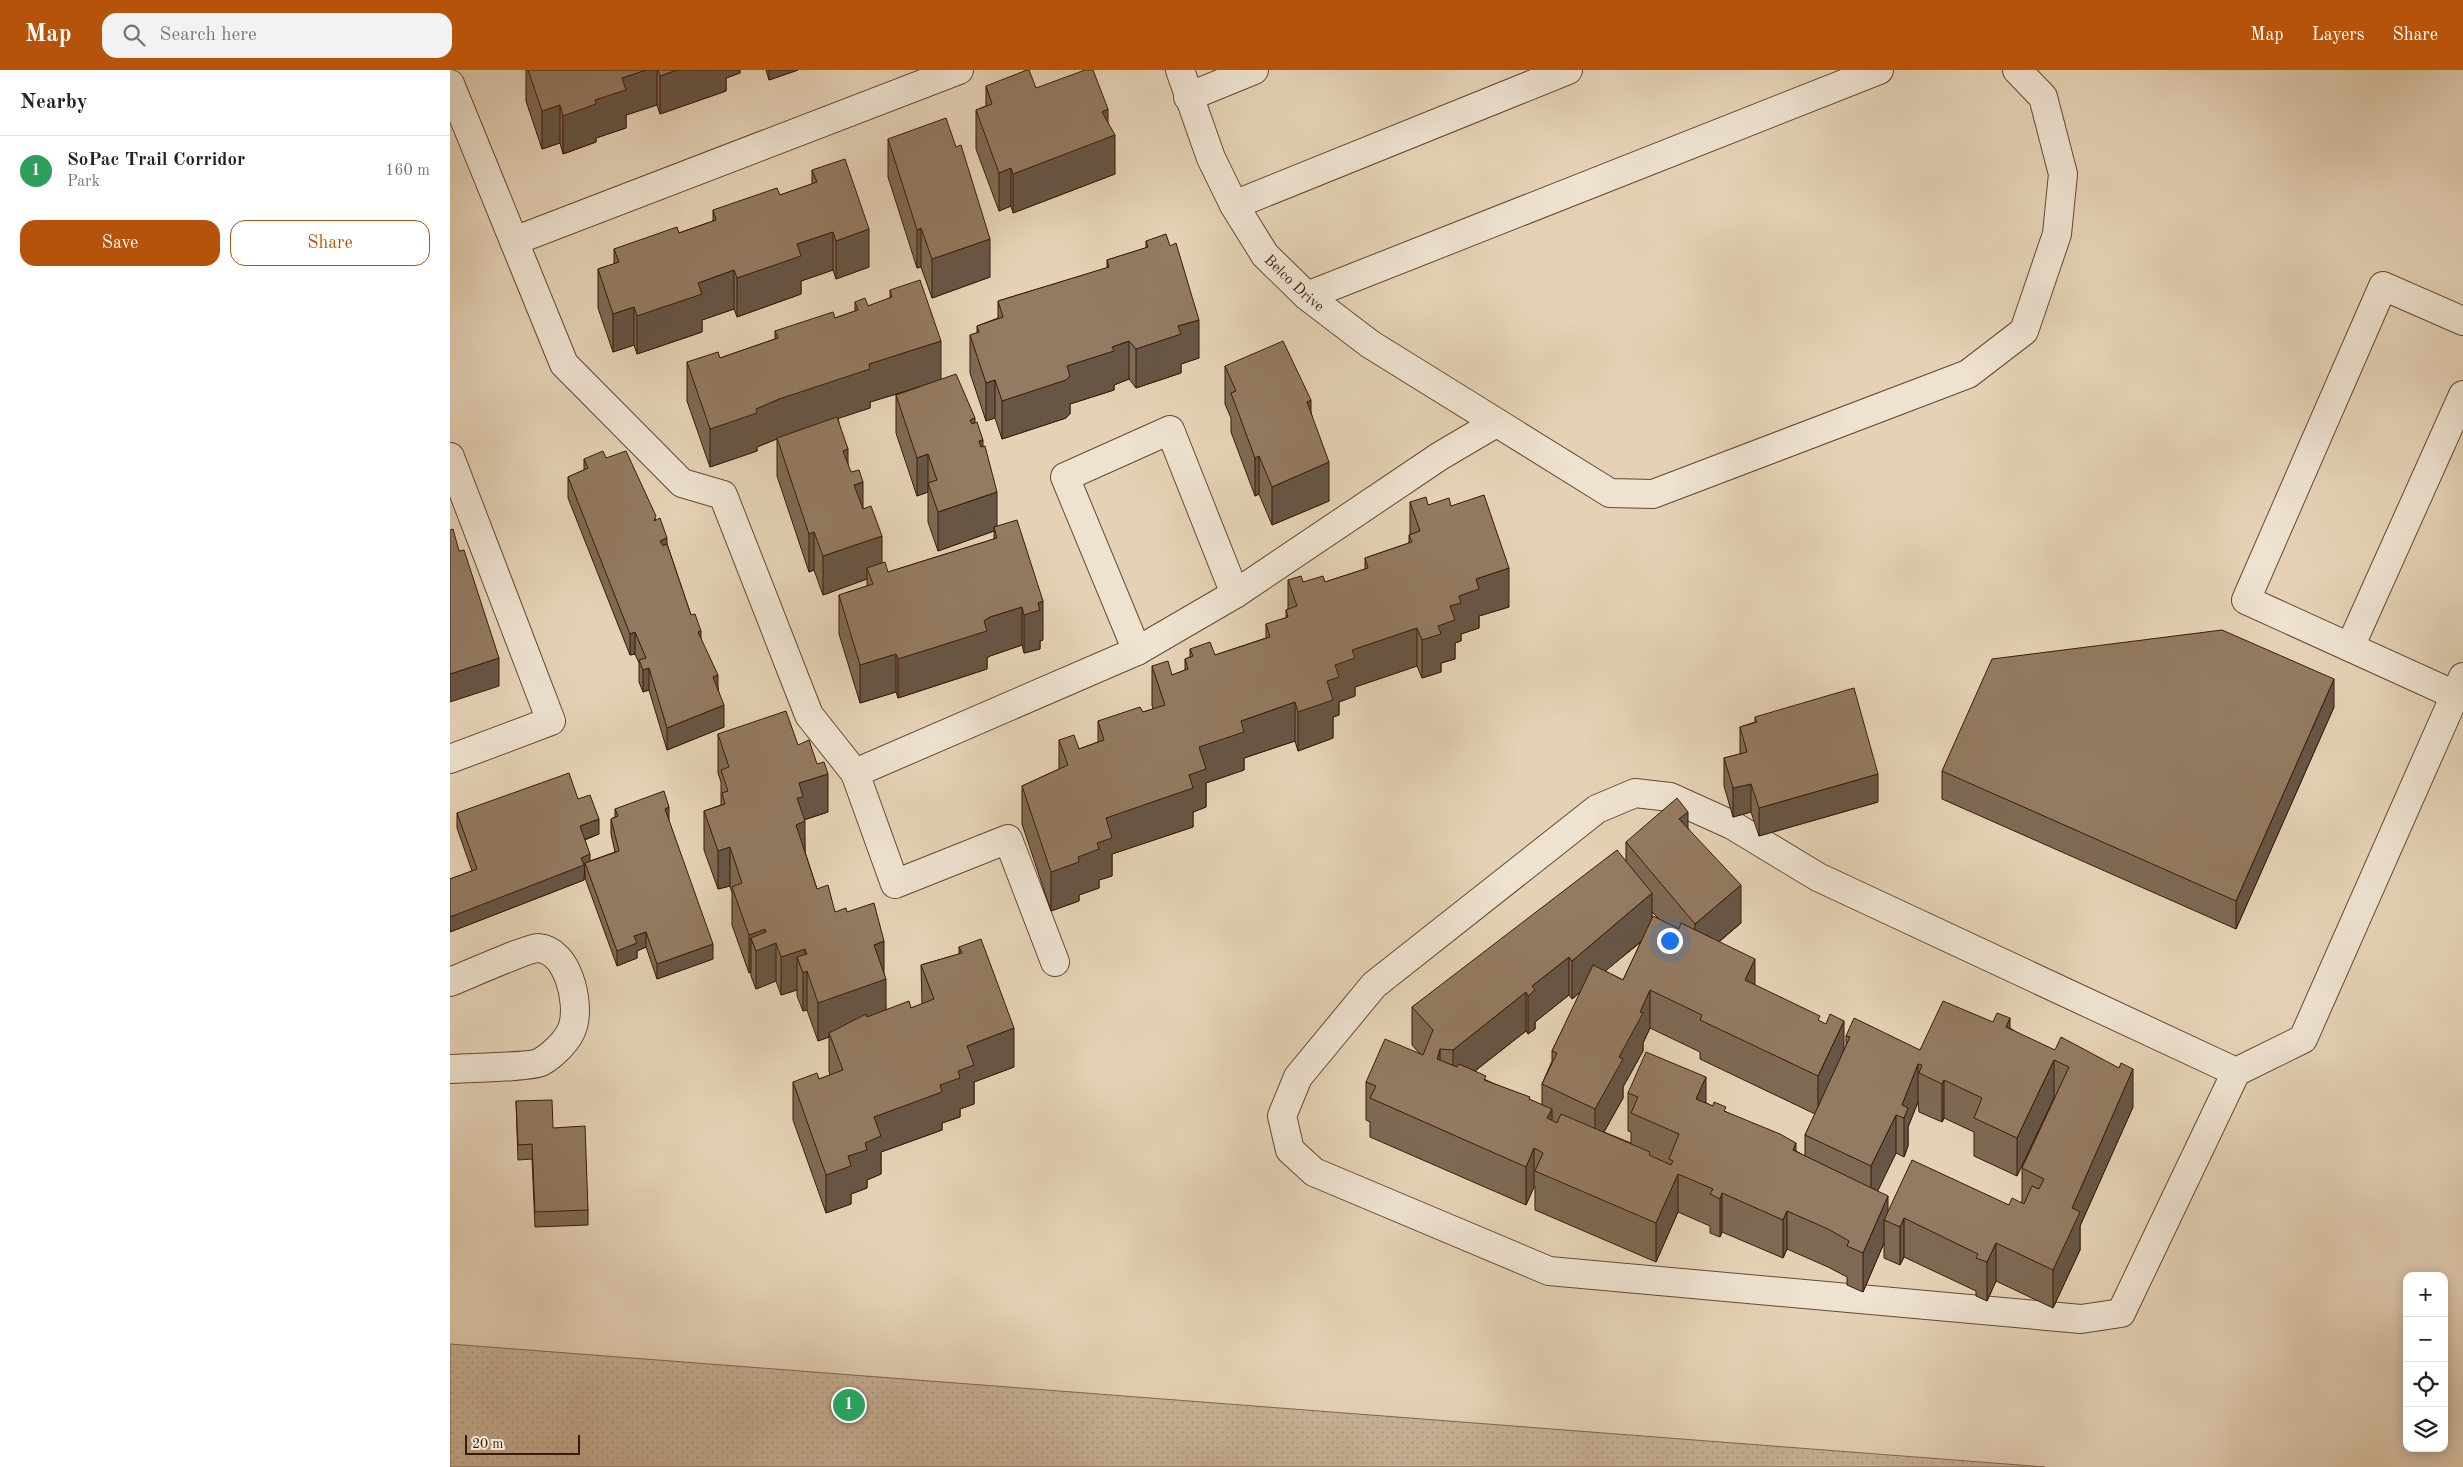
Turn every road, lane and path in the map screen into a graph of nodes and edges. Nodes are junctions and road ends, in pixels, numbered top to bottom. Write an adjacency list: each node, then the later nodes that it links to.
1 (959, 70): 7 (street)
2 (1180, 70): 9 (street, Belco Drive)
3 (1254, 70): 9 (street)
4 (1568, 70): 10 (street)
5 (1879, 70): 12 (street)
6 (2017, 70): 15 (street, Belco Drive)
7 (918, 77): 11 (street)
8 (450, 84): 11 (street)
9 (1188, 97): 10 (street, Belco Drive)
10 (1234, 205): 12 (street, Belco Drive)
11 (514, 241): 22 (street)
12 (1307, 296): 15 (street, Belco Drive)
13 (2463, 322): 18 (street)
14 (2463, 395): 18 (street)
15 (1496, 423): 17 (street)
16 (450, 457): 21 (street)
17 (1235, 594): 19 (street); 19 (street)
18 (2350, 647): 20 (street)
19 (1137, 650): 22 (street)
20 (2459, 686): 26 (street)
21 (450, 759)
22 (855, 772): 23 (street)
23 (1055, 962)
24 (450, 982): 25 (street)
25 (450, 1069)
26 (2236, 1072): 26 (street)

